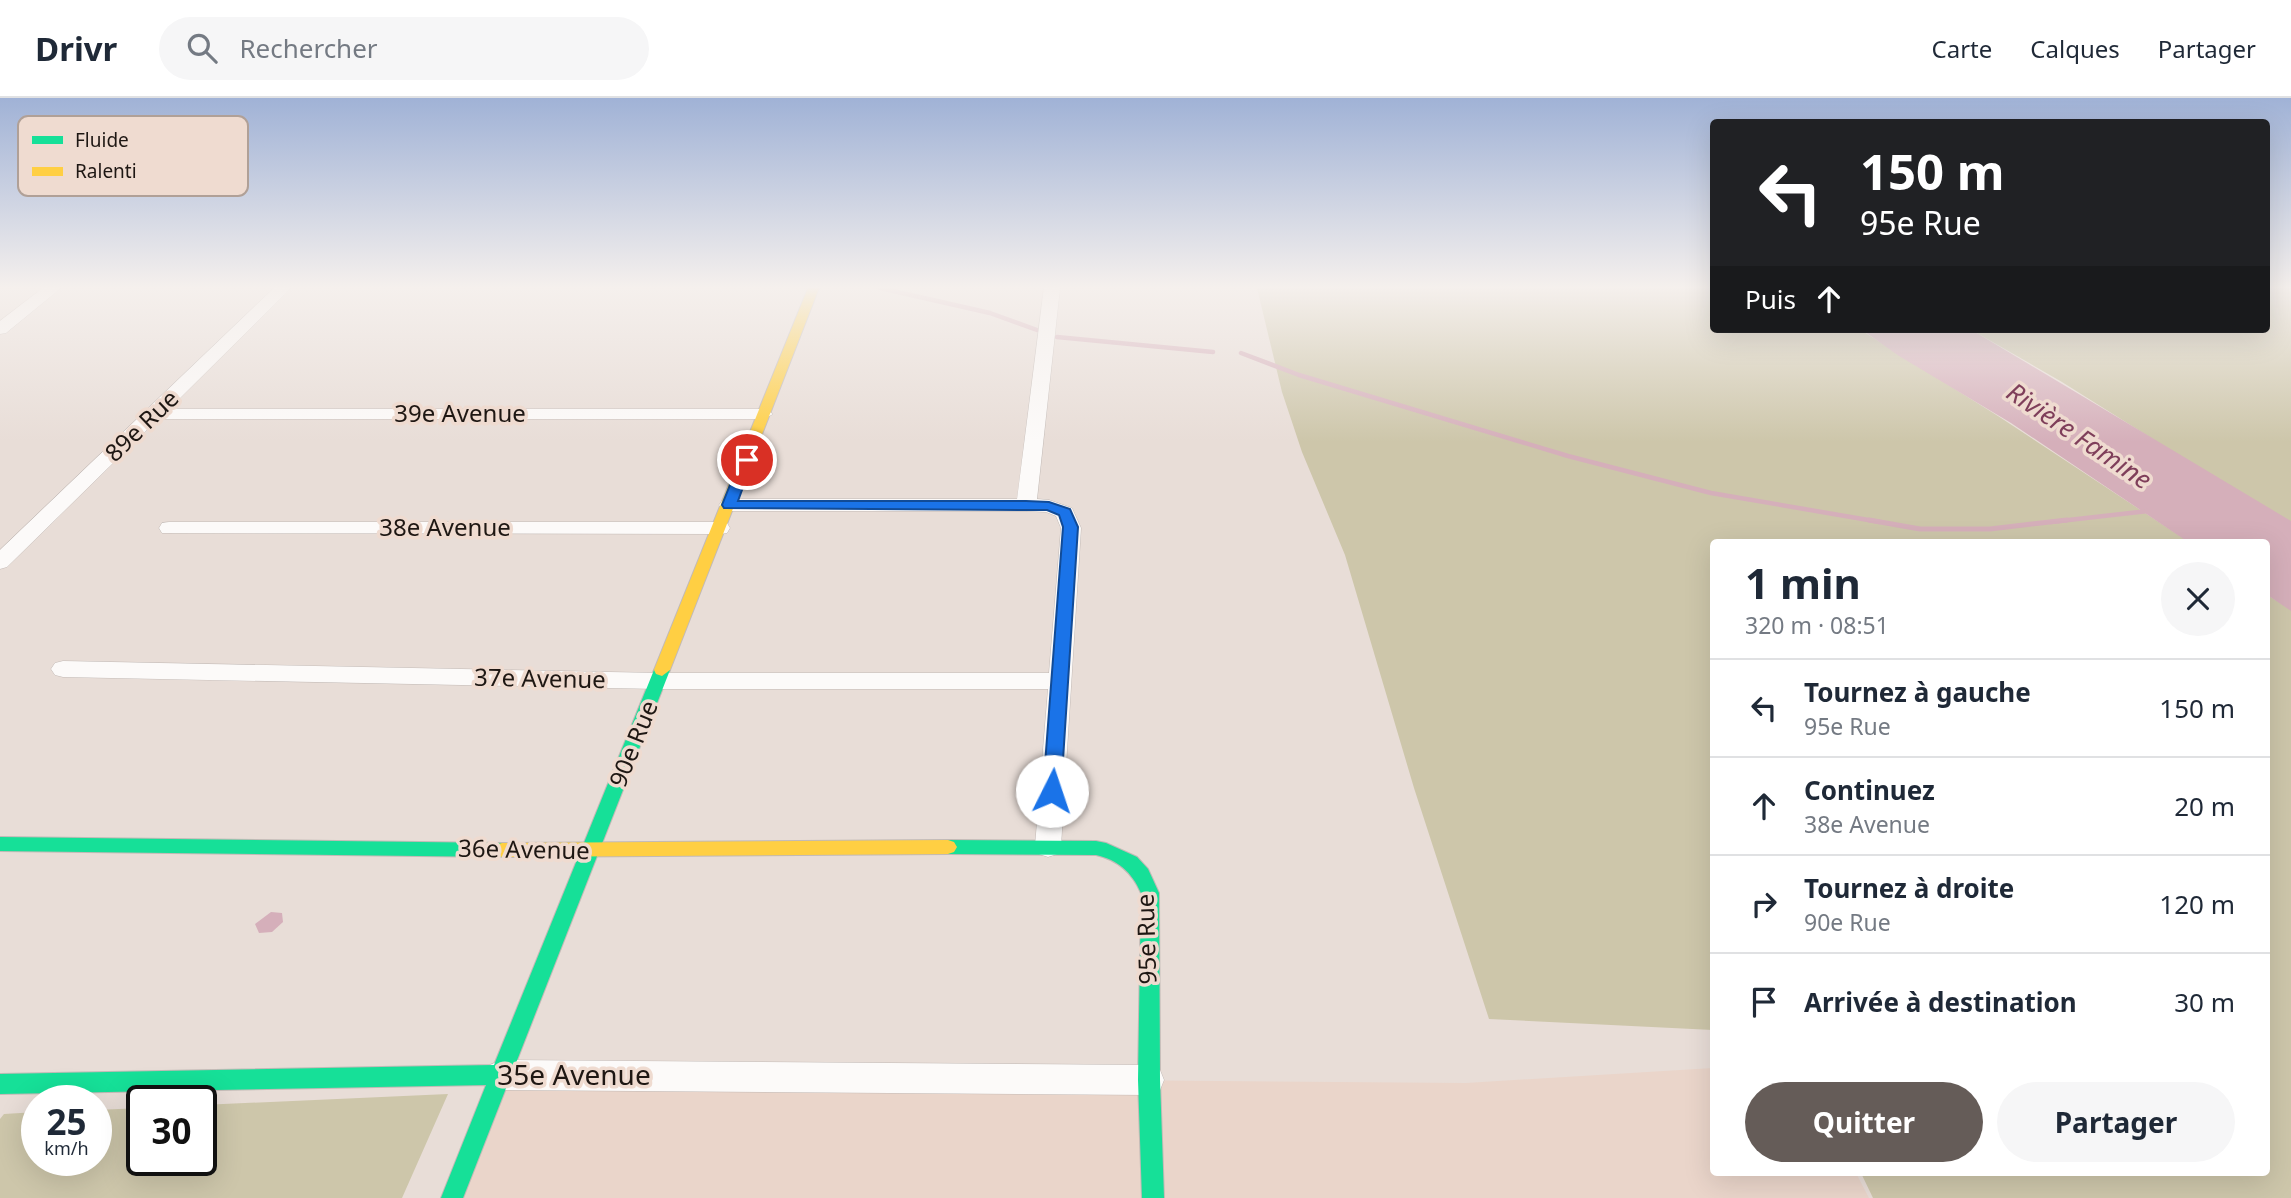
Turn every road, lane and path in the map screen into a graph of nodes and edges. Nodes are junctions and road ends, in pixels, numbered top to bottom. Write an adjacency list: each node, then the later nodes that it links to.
1 (231, 339): 4 (street, 89e Rue)
2 (794, 339): 5 (street, 90e Rue)
3 (1046, 339): 7 (street)
4 (155, 414): 5 (street, 39e Avenue); 10 (street, 89e Rue)
5 (764, 415): 6 (street, 90e Rue)
6 (729, 505): 7 (street); 8 (street, 90e Rue)
7 (1026, 505): 13 (street)
8 (720, 527): 9 (street, 38e Avenue); 12 (street, 90e Rue)
9 (169, 528)
10 (0, 562)
11 (63, 669): 12 (street, 37e Avenue)
12 (659, 681): 13 (street, 37e Avenue); 16 (street, 90e Rue)
13 (1060, 681): 15 (street)
14 (0, 844): 16 (street, 36e Avenue)
15 (1048, 846): 16 (street, 36e Avenue); 18 (street, 95e Rue)
16 (591, 851): 17 (street, 90e Rue)
17 (501, 1075): 18 (street, 35e Avenue); 19 (street, 35e Avenue); 20 (street, 90e Rue)
18 (1149, 1080): 21 (street, 95e Rue)
19 (0, 1084)
20 (452, 1198)
21 (1153, 1198)

